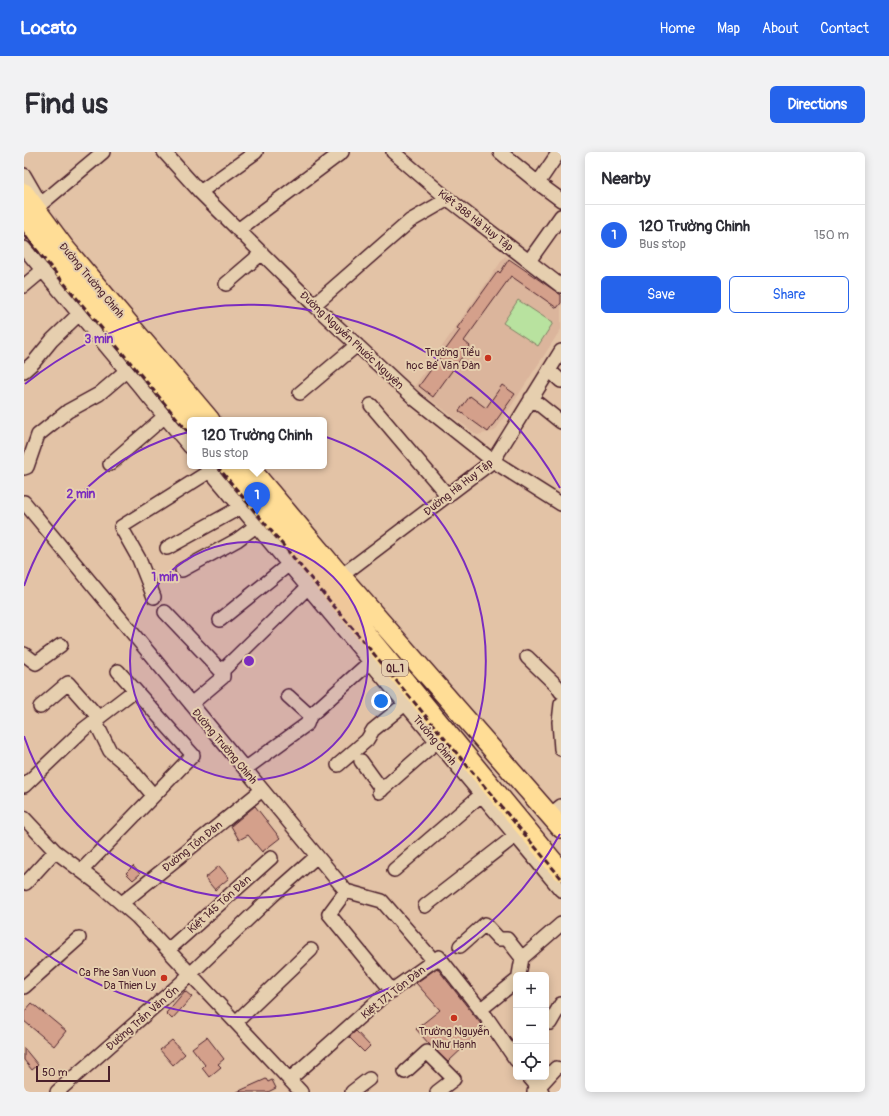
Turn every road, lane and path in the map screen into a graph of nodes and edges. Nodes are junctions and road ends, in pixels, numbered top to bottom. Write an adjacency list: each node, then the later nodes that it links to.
1 (103, 152): 14 (street)
2 (164, 152): 10 (street, Đường Nguyễn Phước Nguyên)
3 (256, 152): 10 (street)
4 (342, 152): 18 (street)
5 (393, 152): 12 (street, Kiệt 388 Hà Huy Tập)
6 (500, 152): 9 (street)
7 (559, 152): 9 (street)
8 (24, 175): 14 (street)
9 (538, 184): 13 (street)
10 (200, 192): 18 (street, Đường Nguyễn Phước Nguyên)
11 (24, 193): 21 (highway, Đường Trường Chinh)
12 (448, 199): 22 (street, Kiệt 388 Hà Huy Tập); 26 (street)
13 (561, 200)
14 (41, 204): 21 (street)
15 (24, 215): 21 (highway, Đường Trường Chinh)
16 (561, 216): 22 (street)
17 (24, 224): 21 (street)
18 (238, 230): 20 (street, Đường Nguyễn Phước Nguyên)
19 (24, 248): 21 (street, Đường Trường Chinh)
20 (262, 253): 23 (street); 26 (street, Đường Nguyễn Phước Nguyên)
21 (54, 258): 24 (street); 27 (street, Đường Trường Chinh); 38 (highway, Đường Trường Chinh); 39 (highway, Đường Trường Chinh)
22 (529, 261): 25 (street, Kiệt 388 Hà Huy Tập)
23 (226, 284)
24 (24, 286)
25 (561, 286)
26 (314, 305): 28 (street, Đường Nguyễn Phước Nguyên)
27 (79, 314): 31 (street); 32 (street, Đường Trường Chinh)
28 (357, 344): 34 (street); 42 (street, Đường Nguyễn Phước Nguyên)
29 (561, 351): 30 (street, Đường Hà Huy Tập)
30 (549, 370): 33 (street); 35 (street, Đường Hà Huy Tập)
31 (24, 371)
32 (126, 371): 37 (street, Đường Trường Chinh); 44 (street)
33 (561, 381)
34 (300, 394)
35 (531, 398): 40 (street); 42 (street, Đường Hà Huy Tập)
36 (371, 404): 49 (street)
37 (164, 416): 41 (street, Đường Trường Chinh); 43 (street)
38 (187, 417)
39 (207, 417)
40 (561, 422)
41 (187, 443)
42 (493, 461): 49 (street, Đường Hà Huy Tập); 51 (street, Đường Nguyễn Phước Nguyên)
43 (110, 464)
44 (24, 468)
45 (213, 469): 59 (street)
46 (216, 469): 52 (street)
47 (216, 469): 88 (highway, QL.1)
48 (251, 469): 57 (highway, QL.1)
49 (448, 496): 57 (street, Đường Hà Huy Tập)
50 (24, 502): 71 (street, Đường Trường Chinh)
51 (561, 504)
52 (241, 507): 53 (street); 54 (street)
53 (256, 526): 55 (street); 56 (street)
54 (167, 548)
55 (288, 565): 58 (street); 61 (street)
56 (182, 570)
57 (341, 576): 86 (highway, QL.1)
58 (308, 589): 65 (street, Trường Chinh); 67 (street)
59 (154, 597)
60 (165, 612): 67 (street)
61 (220, 620)
62 (62, 645): 63 (street)
63 (24, 654)
64 (527, 657): 69 (street)
65 (370, 662): 72 (street, Trường Chinh); 75 (street)
66 (118, 671): 68 (street)
67 (222, 671): 71 (street)
68 (135, 690): 76 (street); 85 (street)
69 (561, 692)
70 (288, 696): 75 (street)
71 (190, 704): 81 (street, Đường Trường Chinh)
72 (405, 704): 77 (street, Trường Chinh); 80 (street)
73 (561, 704): 78 (street)
74 (40, 707): 76 (street)
75 (310, 716): 81 (street)
76 (97, 720): 82 (street); 85 (street)
77 (436, 742): 79 (street); 84 (street, Trường Chinh)
78 (561, 749)
79 (361, 761)
80 (338, 765)
81 (244, 769): 83 (street, Đường Trường Chinh)
82 (24, 786)
83 (262, 790): 90 (street, Đường Trường Chinh); 98 (street, Đường Tôn Đản)
84 (481, 795): 88 (street, Trường Chinh); 92 (street)
85 (153, 796): 93 (street)
86 (557, 816): 88 (highway)
87 (24, 818): 89 (street)
88 (522, 835): 94 (highway, QL.1); 96 (street, Trường Chinh); 99 (street)
89 (55, 851): 93 (street); 95 (street)
90 (317, 856): 97 (street, Đường Trường Chinh); 108 (street, Đường Trần Văn Ơn)
91 (271, 858): 103 (street, Kiệt 145 Tôn Đản)
92 (394, 870)
93 (81, 871): 98 (street)
94 (561, 872)
95 (24, 882)
96 (561, 890)
97 (346, 891): 106 (street); 111 (street)
98 (122, 903): 103 (street)
99 (425, 906)
100 (561, 924): 105 (street)
101 (79, 938): 110 (street)
102 (460, 946): 105 (street)
103 (168, 950): 108 (street)
104 (311, 950): 114 (street)
105 (522, 958): 107 (street)
106 (434, 961): 111 (street, Kiệt 171 Tôn Đản); 113 (street, Kiệt 171 Tôn Đản)
107 (520, 972)
108 (191, 974): 114 (street); 123 (street, Đường Trần Văn Ơn)
109 (513, 984): 113 (street)
110 (24, 988)
111 (392, 991): 119 (street, Kiệt 171 Tôn Đản)
112 (561, 1004): 115 (street)
113 (483, 1014): 116 (street)
114 (236, 1022): 119 (street)
115 (550, 1023)
116 (513, 1056)
117 (556, 1068): 122 (street)
118 (405, 1072): 126 (street)
119 (290, 1079): 124 (street)
120 (370, 1079): 125 (street)
121 (531, 1080): 122 (street)
122 (538, 1091)
123 (57, 1092)
124 (301, 1092)
125 (352, 1092)
126 (437, 1092)

